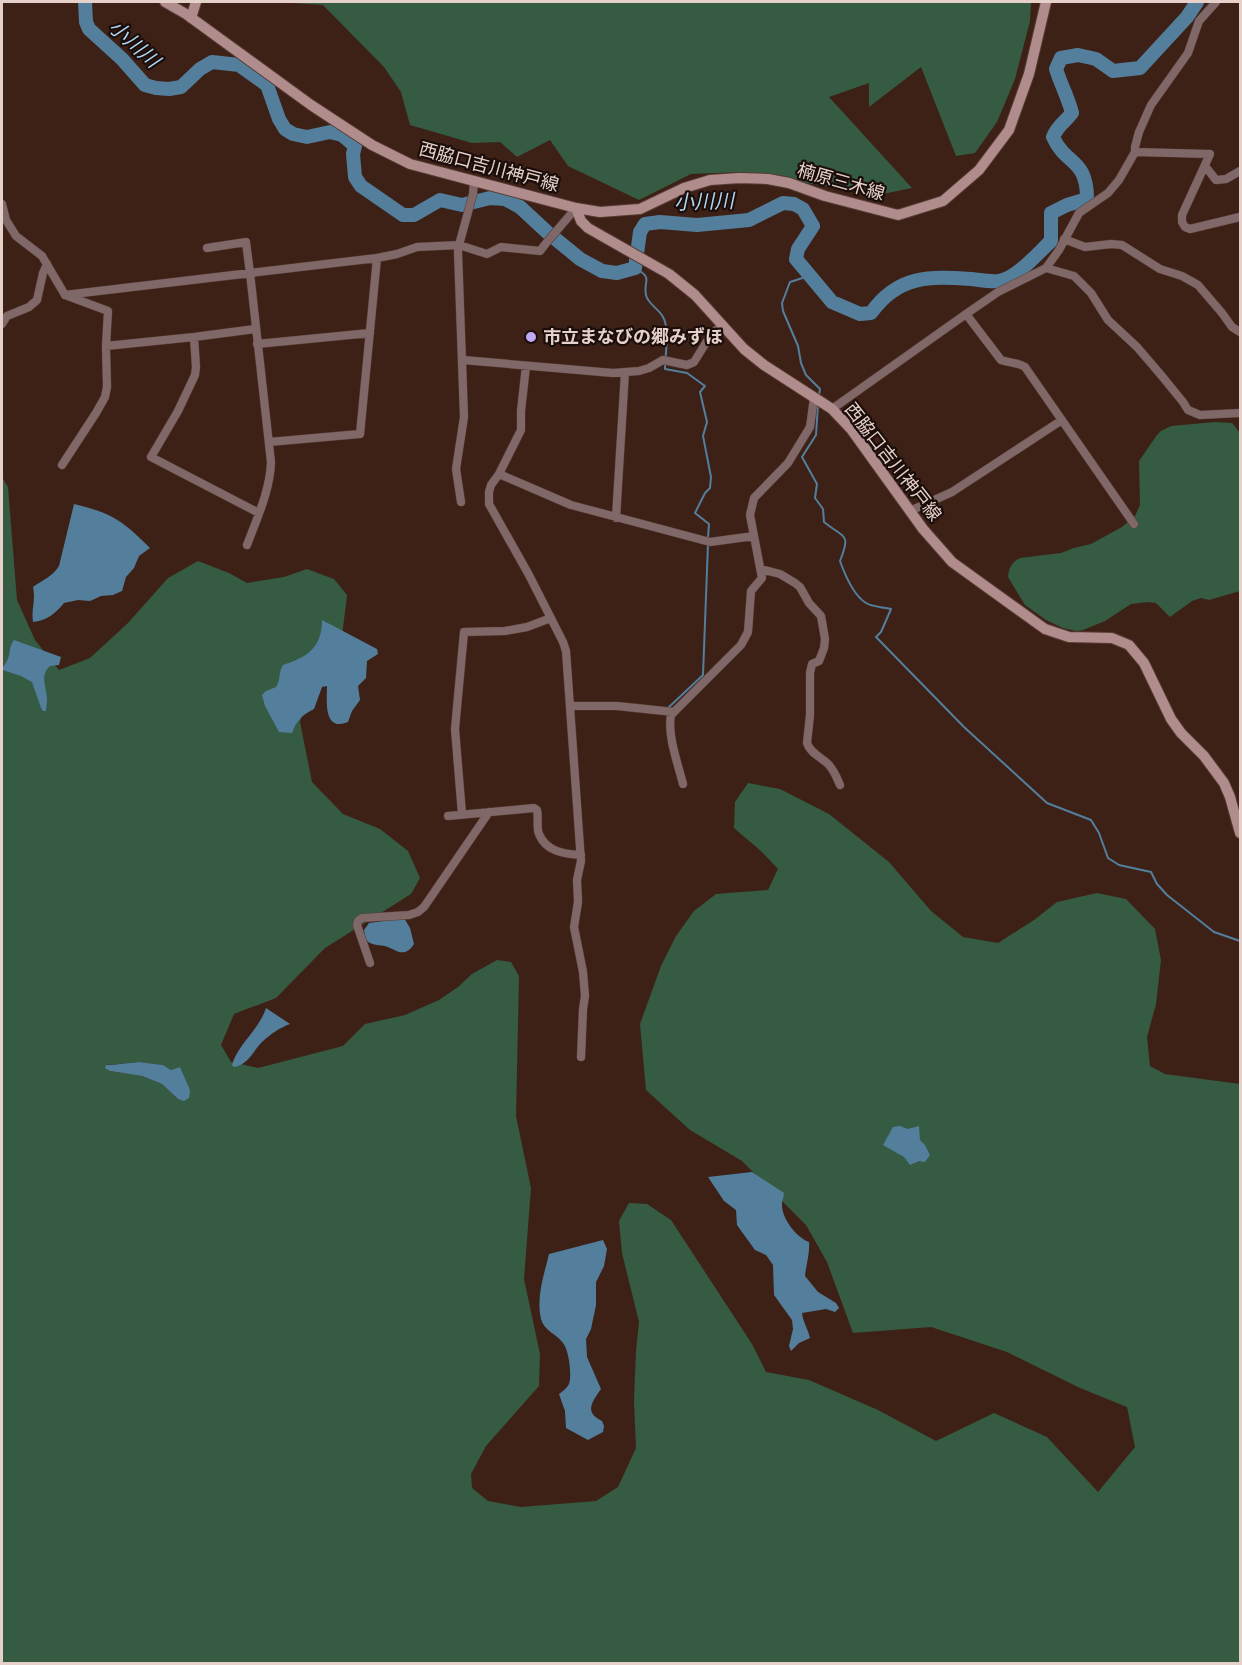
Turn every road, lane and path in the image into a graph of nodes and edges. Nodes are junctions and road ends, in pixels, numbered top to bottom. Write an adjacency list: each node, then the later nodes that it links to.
1 (165, 2): 5 (main road)
2 (196, 2): 5 (main road)
3 (1046, 2): 11 (main road, 楠原三木線)
4 (1216, 2): 6 (street)
5 (191, 18): 9 (main road, 西脇口吉川神戸線)
6 (1135, 152): 7 (street); 13 (street)
7 (1205, 166): 8 (street); 12 (street)
8 (1240, 171)
9 (474, 181): 11 (main road, 西脇口吉川神戸線); 14 (street)
10 (2, 204): 17 (street)
11 (576, 208): 14 (street); 23 (main road, 西脇口吉川神戸線)
12 (1240, 217)
13 (1064, 239): 18 (street); 25 (street)
14 (459, 245): 16 (street); 30 (street)
15 (207, 248): 19 (street)
16 (377, 258): 19 (street); 26 (street)
17 (47, 264): 20 (street); 22 (street)
18 (1046, 268): 21 (street); 34 (street)
19 (250, 273): 20 (street); 24 (street)
20 (65, 295): 29 (street)
21 (966, 314): 33 (street); 35 (street)
22 (2, 324)
23 (722, 326): 32 (street); 33 (main road, 西脇口吉川神戸線)
24 (255, 329): 27 (street); 28 (street)
25 (1240, 332)
26 (370, 333): 28 (street); 36 (street)
27 (194, 337): 29 (street); 41 (street)
28 (257, 344): 36 (street)
29 (106, 346): 37 (street)
30 (462, 360): 31 (street); 39 (street)
31 (526, 366): 32 (street); 38 (street)
32 (625, 372): 42 (street)
33 (823, 404): 40 (main road, 西脇口吉川神戸線); 44 (street)
34 (1240, 413)
35 (1062, 420): 40 (street); 43 (street)
36 (269, 442): 41 (street)
37 (62, 465)
38 (499, 474): 42 (street); 47 (street)
39 (461, 502)
40 (910, 511): 55 (main road, 西脇口吉川神戸線)
41 (260, 513): 45 (street)
42 (616, 518): 44 (street)
43 (1134, 524)
44 (754, 536): 46 (street)
45 (247, 545)
46 (761, 569): 49 (street); 51 (street)
47 (551, 618): 48 (street); 53 (street)
48 (570, 706): 49 (street); 56 (street)
49 (674, 712): 50 (street)
50 (683, 784)
51 (840, 785)
52 (489, 812): 53 (street); 56 (street); 57 (street)
53 (462, 814): 54 (street)
54 (448, 816)
55 (1240, 833)
56 (581, 855): 58 (street)
57 (370, 963)
58 (581, 1057)

